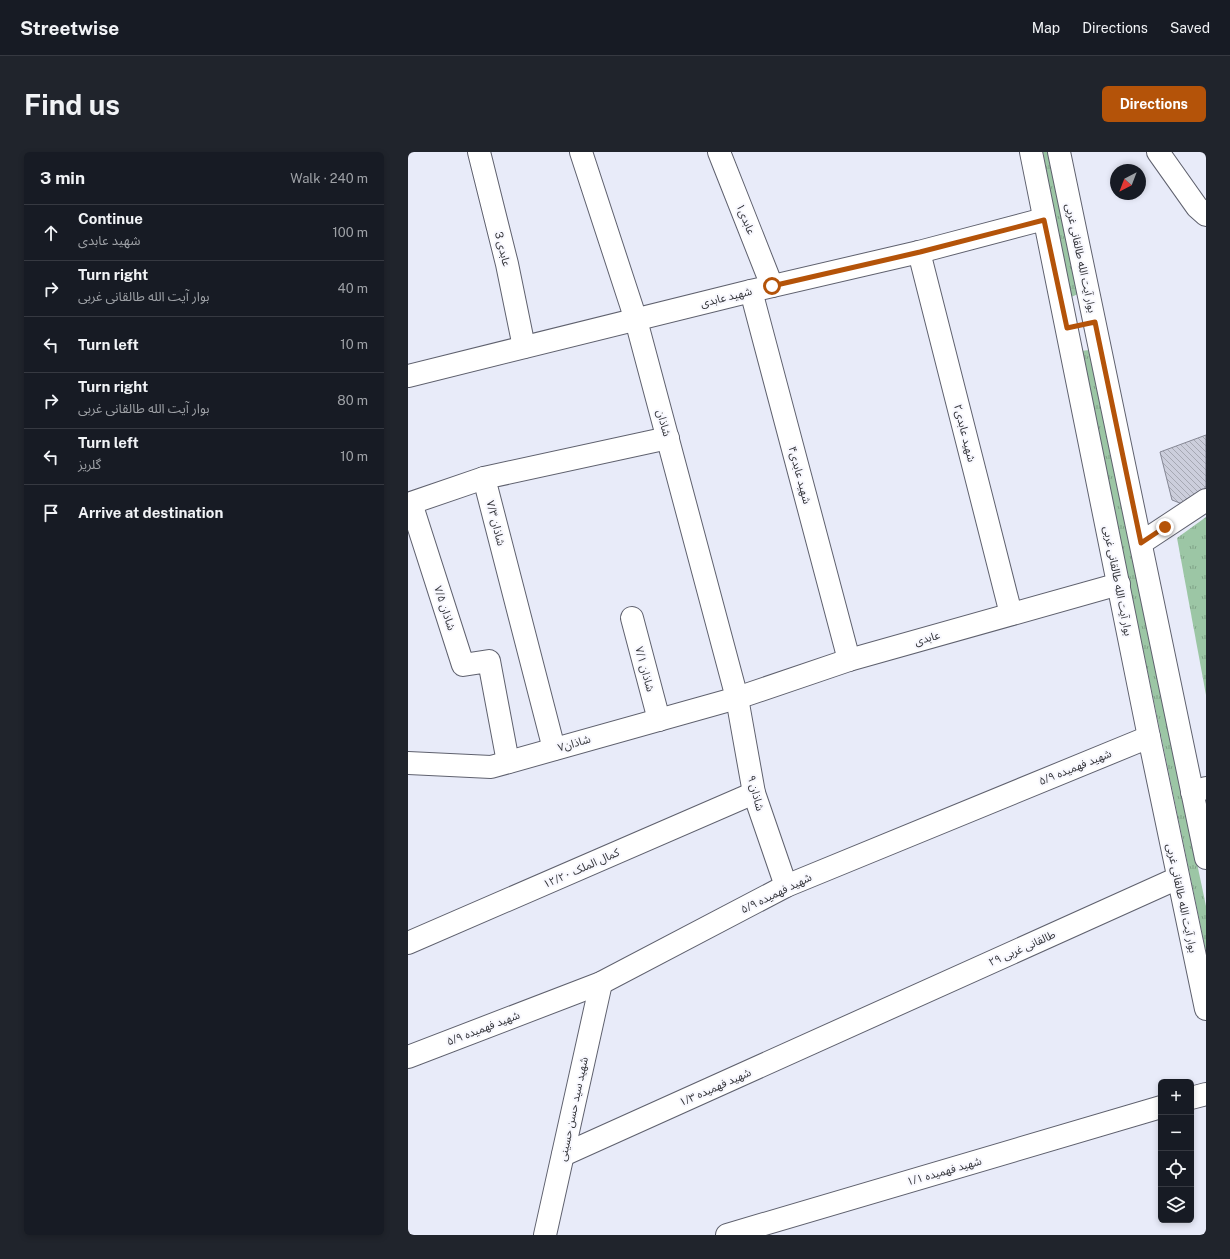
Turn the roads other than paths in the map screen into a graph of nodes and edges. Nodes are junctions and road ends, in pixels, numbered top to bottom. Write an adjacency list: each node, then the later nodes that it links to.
1 (479, 152): 15 (street, عابدی 3)
2 (580, 152): 12 (street, شاذان)
3 (719, 152): 10 (street, عابدی۱)
4 (1031, 152): 8 (street, بوار آیت الله طالقانی غربی)
5 (1059, 152): 13 (street, بوار آیت الله طالقانی غربی)
6 (1158, 152): 7 (street)
7 (1202, 211)
8 (1044, 220): 9 (street, شهید عابدی); 14 (street, بوار آیت الله طالقانی غربی)
9 (920, 252): 10 (street, شهید عابدی); 22 (street, شهید عابدی۲)
10 (772, 286): 11 (street, شهید عابدی)
11 (751, 291): 12 (street, شهید عابدی); 24 (street, شهید عابدی۴)
12 (636, 320): 15 (street, شهید عابدی); 17 (street, شاذان)
13 (1095, 322): 14 (street); 20 (street, بوار آیت الله طالقانی غربی)
14 (1067, 328): 21 (street, بوار آیت الله طالقانی غربی)
15 (524, 348): 16 (street, شهید عابدی)
16 (408, 374)
17 (668, 438): 18 (street); 25 (street, شاذان)
18 (484, 478): 28 (street, شاذان ۷/۳); 29 (street, شاذان ۷/۵)
19 (1206, 500): 20 (street)
20 (1141, 543): 31 (street, بوار آیت الله طالقانی غربی)
21 (1119, 584): 22 (street, عابدی); 27 (street, بوار آیت الله طالقانی غربی)
22 (1011, 614): 24 (street, عابدی)
23 (632, 618): 26 (street, شاذان ۷/۱)
24 (849, 660): 25 (street, عابدی)
25 (737, 698): 26 (street, شاذان۷); 32 (street, شاذان ۹)
26 (659, 720): 28 (street, شاذان۷)
27 (1149, 737): 34 (street, بوار آیت الله طالقانی غربی); 35 (street, شهید فهمیده ۵/۹)
28 (554, 749): 29 (street, شاذان۷)
29 (508, 762): 30 (street, شاذان۷)
30 (408, 763)
31 (1199, 790): 33 (street, بوار آیت الله طالقانی غربی)
32 (754, 792): 35 (street, شاذان ۹); 36 (street, کمال الملک ۱۲/۲۰)
33 (1206, 858)
34 (1178, 878): 38 (street, بوار آیت الله طالقانی غربی); 39 (street, طالقانی غربی ۲۹)
35 (786, 886): 37 (street, شهید فهمیده ۵/۹)
36 (408, 943)
37 (601, 982): 40 (street, شهید فهمیده ۵/۹); 44 (street, شهید سید حسن حسینی)
38 (1206, 1009)
39 (867, 1018): 44 (street, شهید فهمیده ۱/۳)
40 (408, 1057)
41 (1206, 1094): 42 (street)
42 (1194, 1097)
43 (1158, 1108): 46 (street, شهید فهمیده ۱/۱)
44 (563, 1155): 45 (street, شهید سید حسن حسینی)
45 (545, 1235)
46 (727, 1235)

